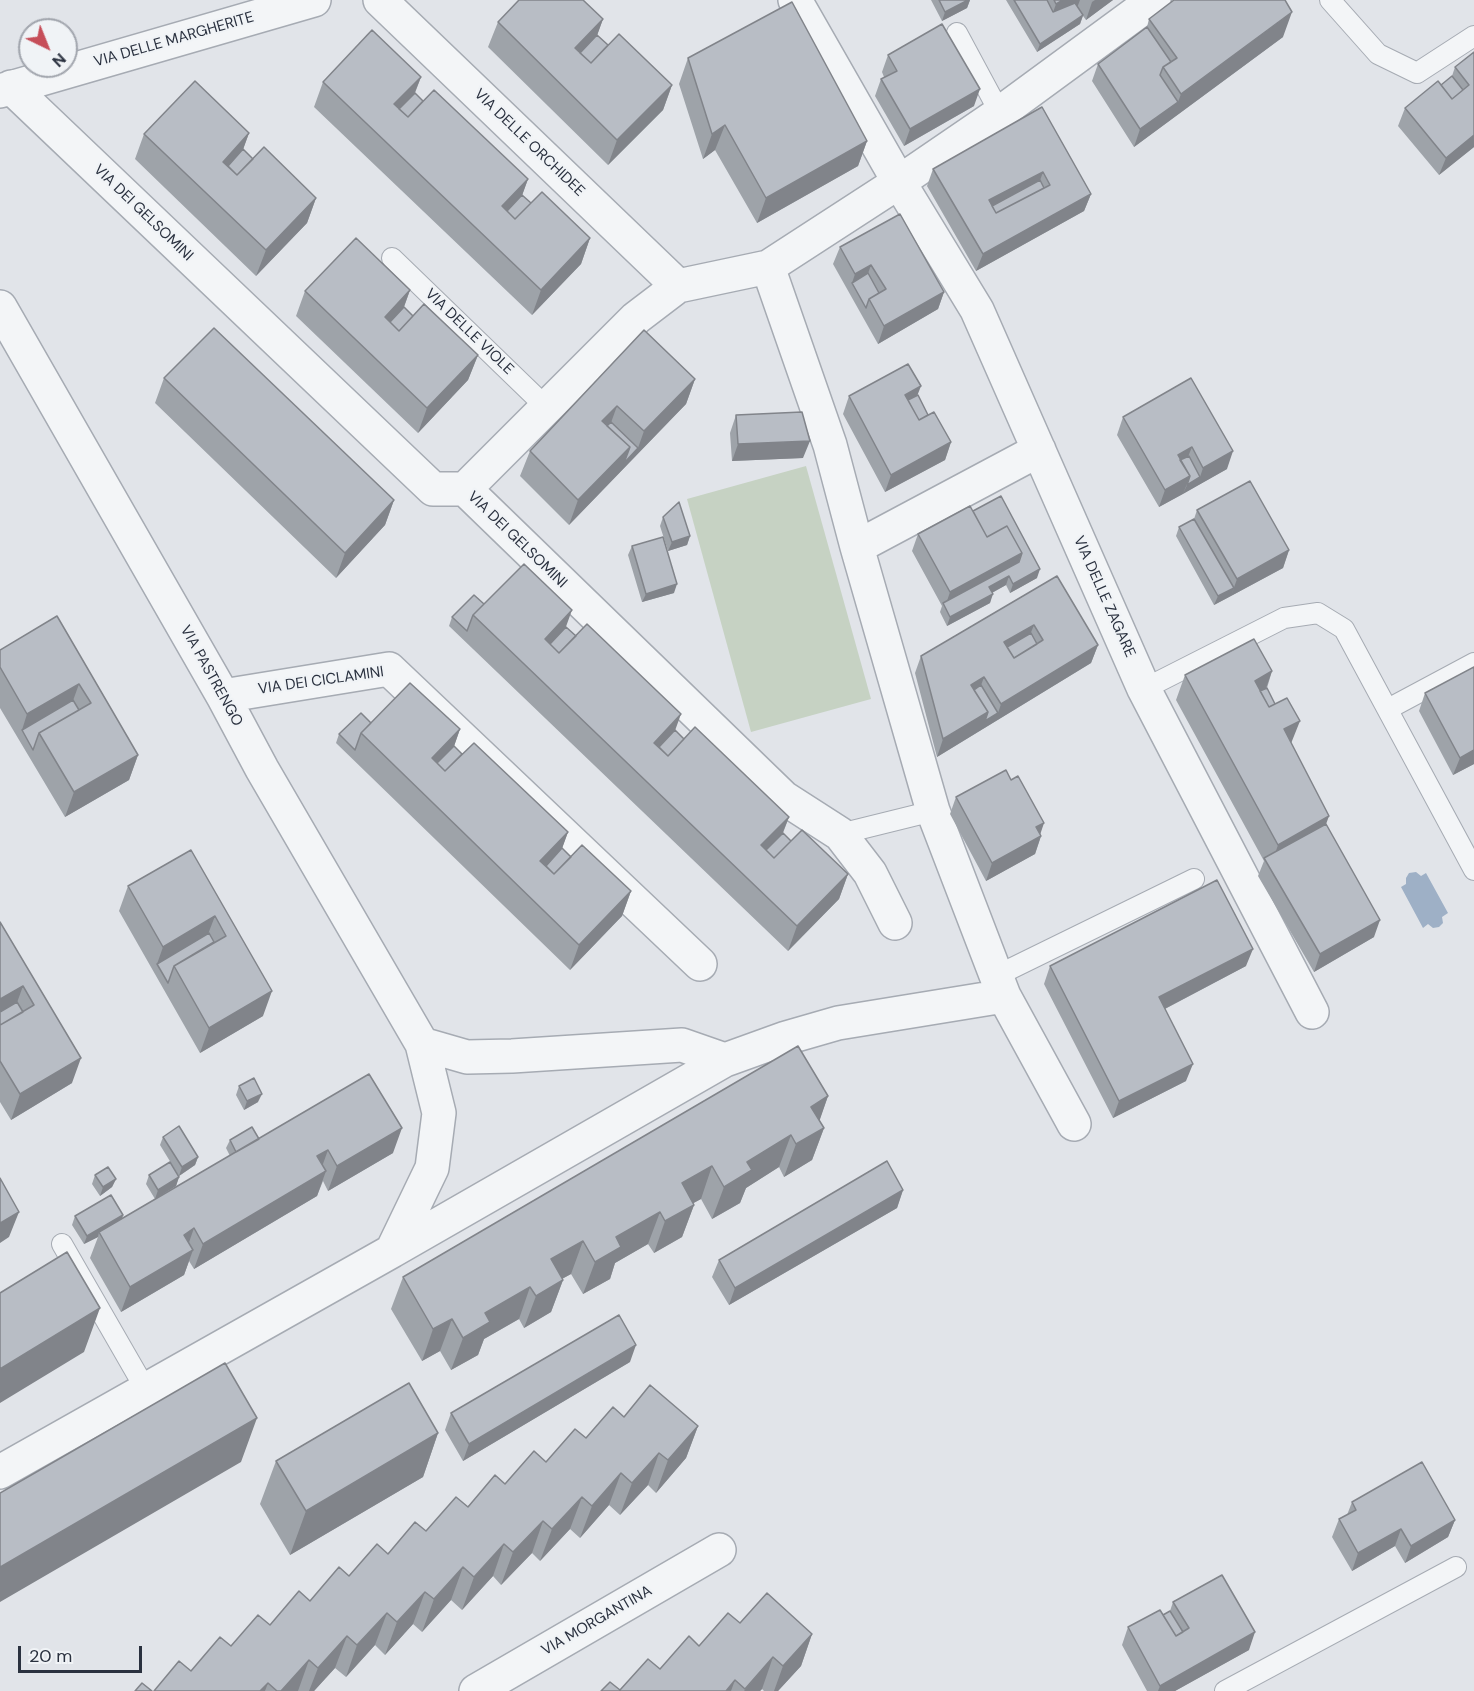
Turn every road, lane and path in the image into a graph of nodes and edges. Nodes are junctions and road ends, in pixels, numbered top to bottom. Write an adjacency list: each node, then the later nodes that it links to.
1 (314, 0): 6 (street, VIA DELLE MARGHERITE)
2 (380, 0): 14 (street, VIA DELLE ORCHIDEE)
3 (795, 0): 11 (street, VIA DELLE ZAGARE)
4 (1154, 0): 10 (street)
5 (1330, 0): 8 (lane)
6 (258, 7): 9 (street, VIA DELLE MARGHERITE)
7 (957, 33): 10 (lane)
8 (1474, 36)
9 (5, 89): 18 (street, VIA DEI GELSOMINI)
10 (1000, 113): 11 (street)
11 (899, 182): 13 (street); 17 (street, VIA DELLE ZAGARE)
12 (392, 258): 16 (lane, VIA DELLE VIOLE)
13 (768, 267): 14 (street); 19 (street)
14 (678, 286): 16 (street)
15 (0, 307): 22 (street, VIA PASTRENGO)
16 (546, 407): 18 (street)
17 (1039, 450): 19 (street); 21 (street, VIA DELLE ZAGARE)
18 (465, 489): 25 (street, VIA DEI GELSOMINI)
19 (857, 547): 24 (street)
20 (1474, 663): 23 (lane)
21 (1144, 689): 23 (lane); 31 (street, VIA DELLE ZAGARE)
22 (223, 696): 29 (street, VIA DEI CICLAMINI); 32 (street, VIA PASTRENGO)
23 (1388, 709): 26 (lane)
24 (933, 811): 25 (lane); 30 (street)
25 (840, 834): 28 (street, VIA DEI GELSOMINI)
26 (1474, 870)
27 (1194, 879): 30 (lane)
28 (895, 923)
29 (699, 964)
30 (1000, 986): 33 (street); 34 (street)
31 (1312, 1012)
32 (422, 1044): 33 (street); 36 (street, VIA PASTRENGO)
33 (725, 1060): 36 (street)
34 (1074, 1124)
35 (62, 1244): 37 (lane)
36 (392, 1251): 37 (street)
37 (146, 1390): 38 (street)
38 (0, 1472)
39 (718, 1550): 41 (street, VIA MORGANTINA)
40 (1456, 1567): 42 (lane)
41 (476, 1691)
42 (1225, 1691)

